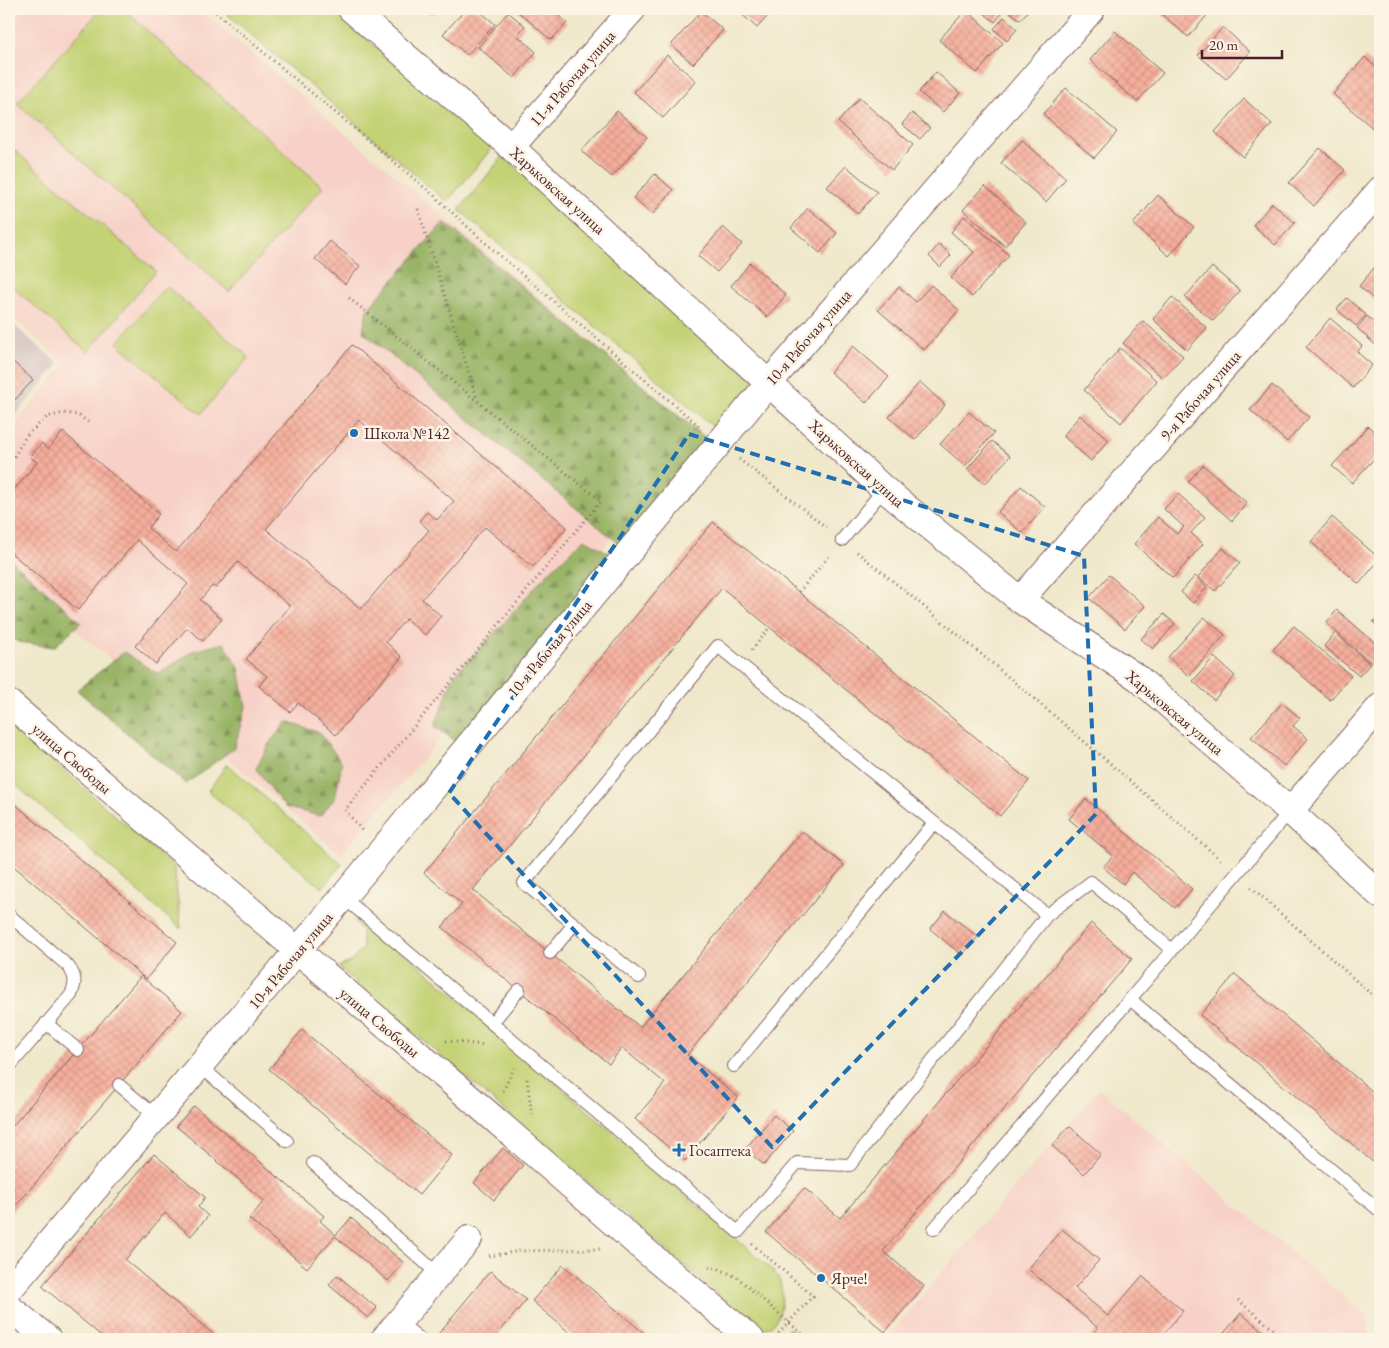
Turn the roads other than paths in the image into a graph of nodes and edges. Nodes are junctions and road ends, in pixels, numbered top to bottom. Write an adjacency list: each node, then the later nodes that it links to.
1 (351, 9): 4 (street, Харьковская улица)
2 (633, 9): 4 (street, 11-я Рабочая улица)
3 (1092, 9): 6 (street, 10-я Рабочая улица)
4 (511, 147): 6 (street, Харьковская улица)
5 (1380, 190): 9 (street, 9-я Рабочая улица)
6 (769, 383): 7 (street, Харьковская улица); 15 (street, 10-я Рабочая улица)
7 (884, 489): 8 (lane); 9 (street, Харьковская улица)
8 (842, 540)
9 (1020, 600): 12 (street, Харьковская улица)
10 (9, 703): 20 (street, улица Свободы)
11 (1380, 707): 12 (street)
12 (1290, 811): 14 (street, Харьковская улица); 19 (lane)
13 (934, 823): 17 (lane); 18 (lane); 30 (lane)
14 (1380, 895)
15 (343, 897): 20 (street, 10-я Рабочая улица); 26 (lane)
16 (9, 915): 25 (lane)
17 (1047, 915): 19 (lane); 26 (lane)
18 (574, 924): 21 (lane); 22 (lane)
19 (1172, 950): 24 (lane)
20 (297, 951): 29 (street, 10-я Рабочая улица); 44 (street, улица Свободы)
21 (550, 953)
22 (639, 977)
23 (519, 990): 26 (lane)
24 (1130, 999): 35 (lane); 36 (lane)
25 (46, 1023): 27 (lane); 28 (lane)
26 (492, 1023)
27 (78, 1050)
28 (9, 1066)
29 (200, 1066): 32 (street, 10-я Рабочая улица); 33 (lane)
30 (734, 1066)
31 (119, 1085): 32 (lane)
32 (156, 1116): 39 (street, 10-я Рабочая улица)
33 (287, 1141)
34 (313, 1163): 38 (lane)
35 (1380, 1211)
36 (934, 1229)
37 (469, 1239): 38 (street)
38 (439, 1275): 41 (street)
39 (9, 1290)
40 (9, 1307): 42 (street)
41 (392, 1331): 43 (lane)
42 (48, 1339)
43 (420, 1339)
44 (751, 1339)

